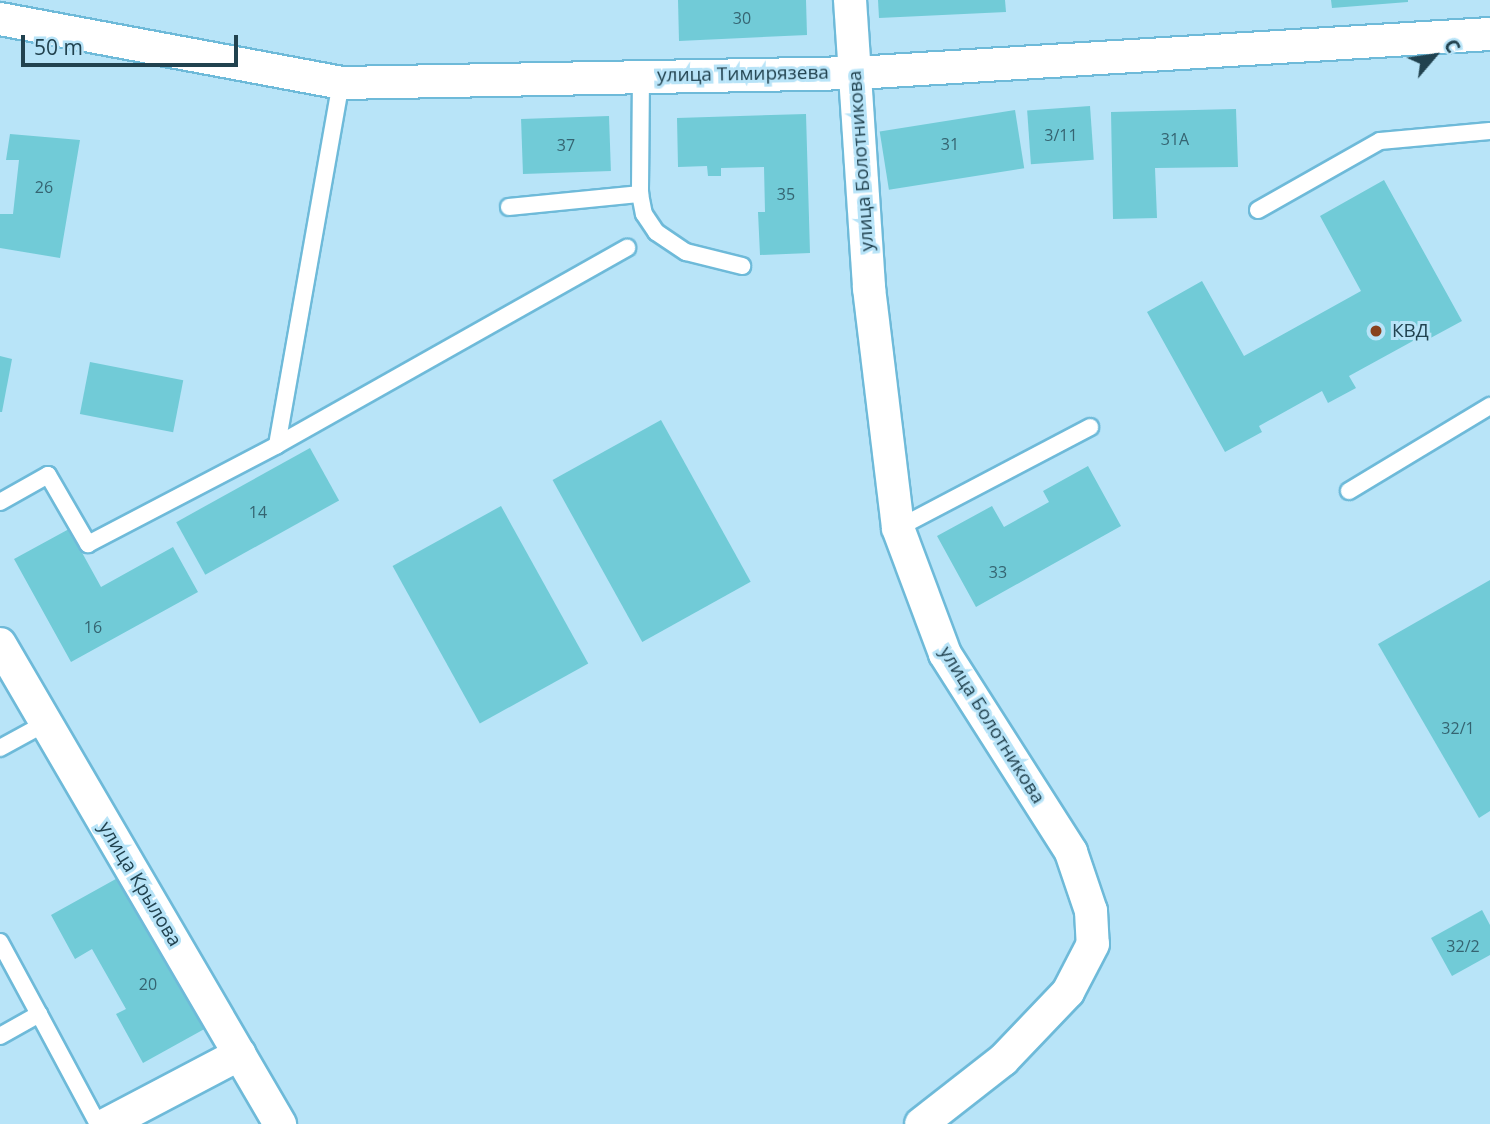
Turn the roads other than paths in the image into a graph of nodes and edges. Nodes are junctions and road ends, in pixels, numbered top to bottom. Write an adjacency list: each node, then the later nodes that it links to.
1 (850, 0): 4 (street, улица Болотникова)
2 (0, 19): 6 (street, улица Тимирязева)
3 (1490, 34): 4 (street, улица Тимирязева)
4 (856, 73): 5 (street, улица Тимирязева); 18 (street, улица Болотникова)
5 (641, 75): 6 (street, улица Тимирязева); 8 (lane)
6 (341, 83): 15 (lane)
7 (1490, 131): 10 (lane)
8 (640, 194): 9 (lane); 12 (lane)
9 (509, 207)
10 (1258, 210)
11 (627, 248): 15 (lane)
12 (742, 266)
13 (1490, 405): 16 (lane)
14 (1090, 427): 18 (lane)
15 (278, 445): 17 (lane)
16 (1349, 491)
17 (0, 502)
18 (898, 528): 29 (street, улица Болотникова)
19 (0, 644): 20 (street, улица Крылова)
20 (44, 724): 21 (lane); 25 (street, улица Крылова)
21 (0, 748)
22 (0, 942): 23 (lane)
23 (39, 1014): 24 (lane); 26 (lane)
24 (0, 1036)
25 (240, 1054): 27 (street); 28 (street, улица Крылова)
26 (98, 1124)
27 (107, 1124)
28 (280, 1124)
29 (921, 1124)

